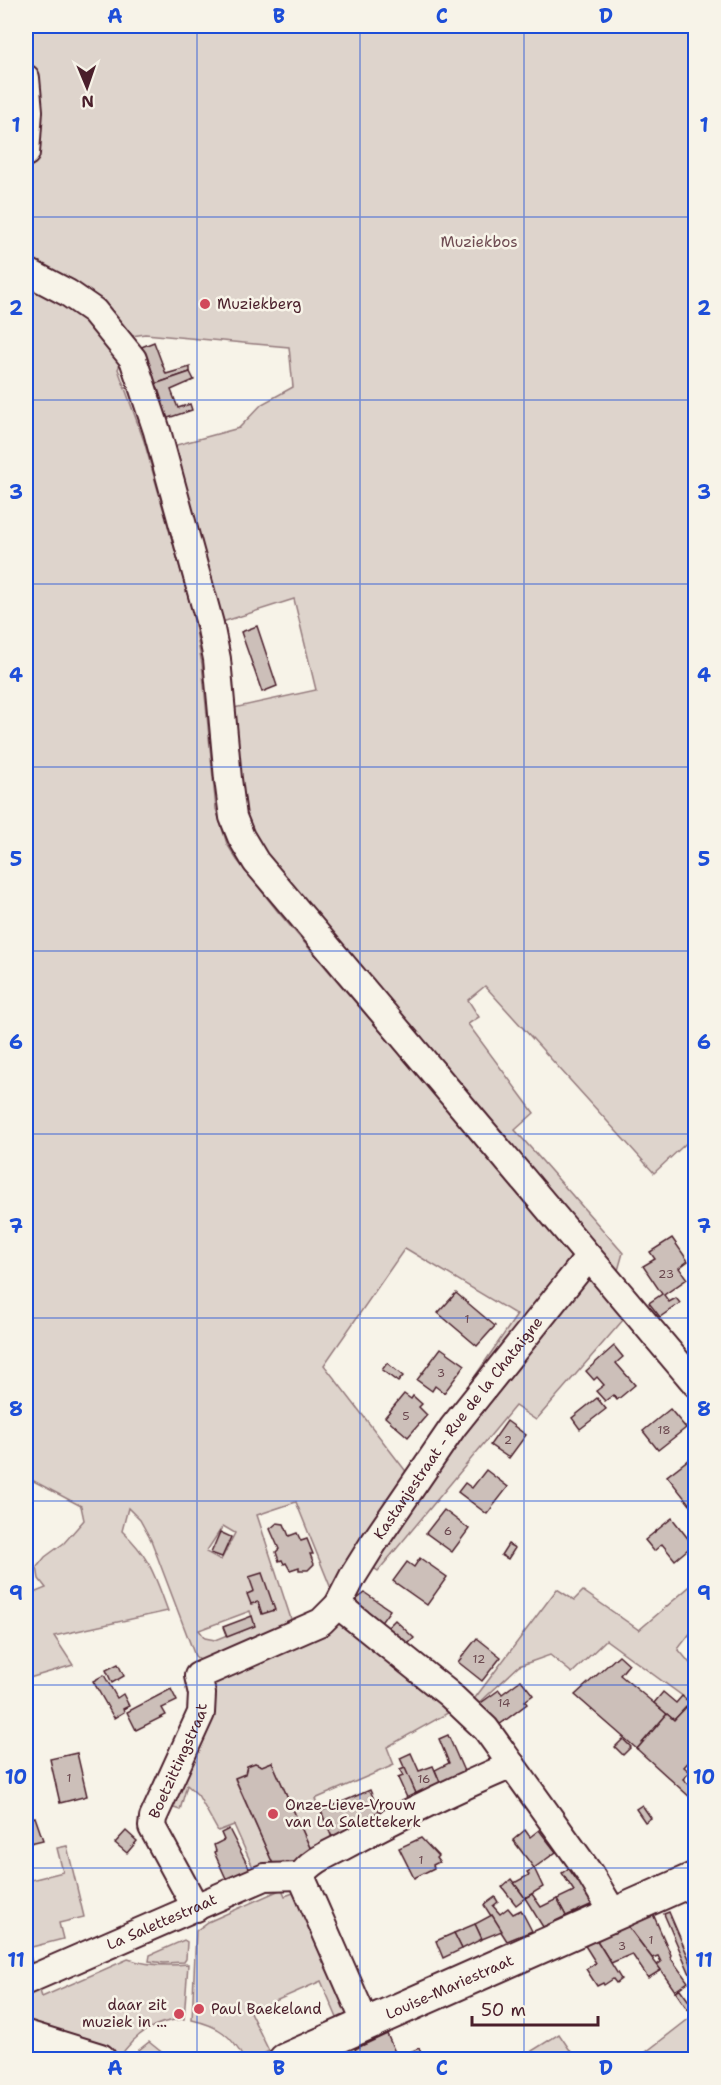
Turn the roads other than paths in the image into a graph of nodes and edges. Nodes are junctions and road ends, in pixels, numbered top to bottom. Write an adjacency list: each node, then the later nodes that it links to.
1 (26, 78): 2 (street)
2 (26, 153)
3 (26, 272): 4 (street)
4 (588, 1258): 5 (street); 6 (street, Kastanjestraat - Rue de la Chataigne)
5 (696, 1384)
6 (338, 1605): 7 (street, Kastanjestraat - Rue de la Chataigne); 8 (street)
7 (198, 1676): 11 (street, Boetzittingstraat)
8 (505, 1755): 9 (street); 12 (street)
9 (301, 1876): 11 (street, La Salettestraat); 14 (street)
10 (682, 1884): 12 (main road, Louise-Mariestraat)
11 (196, 1908): 13 (street, La Salettestraat)
12 (614, 1914): 14 (main road, Louise-Mariestraat)
13 (26, 1981)
14 (366, 2024): 17 (main road, Louise-Mariestraat)
15 (26, 2037): 16 (main road)
16 (100, 2060)
17 (285, 2060)

